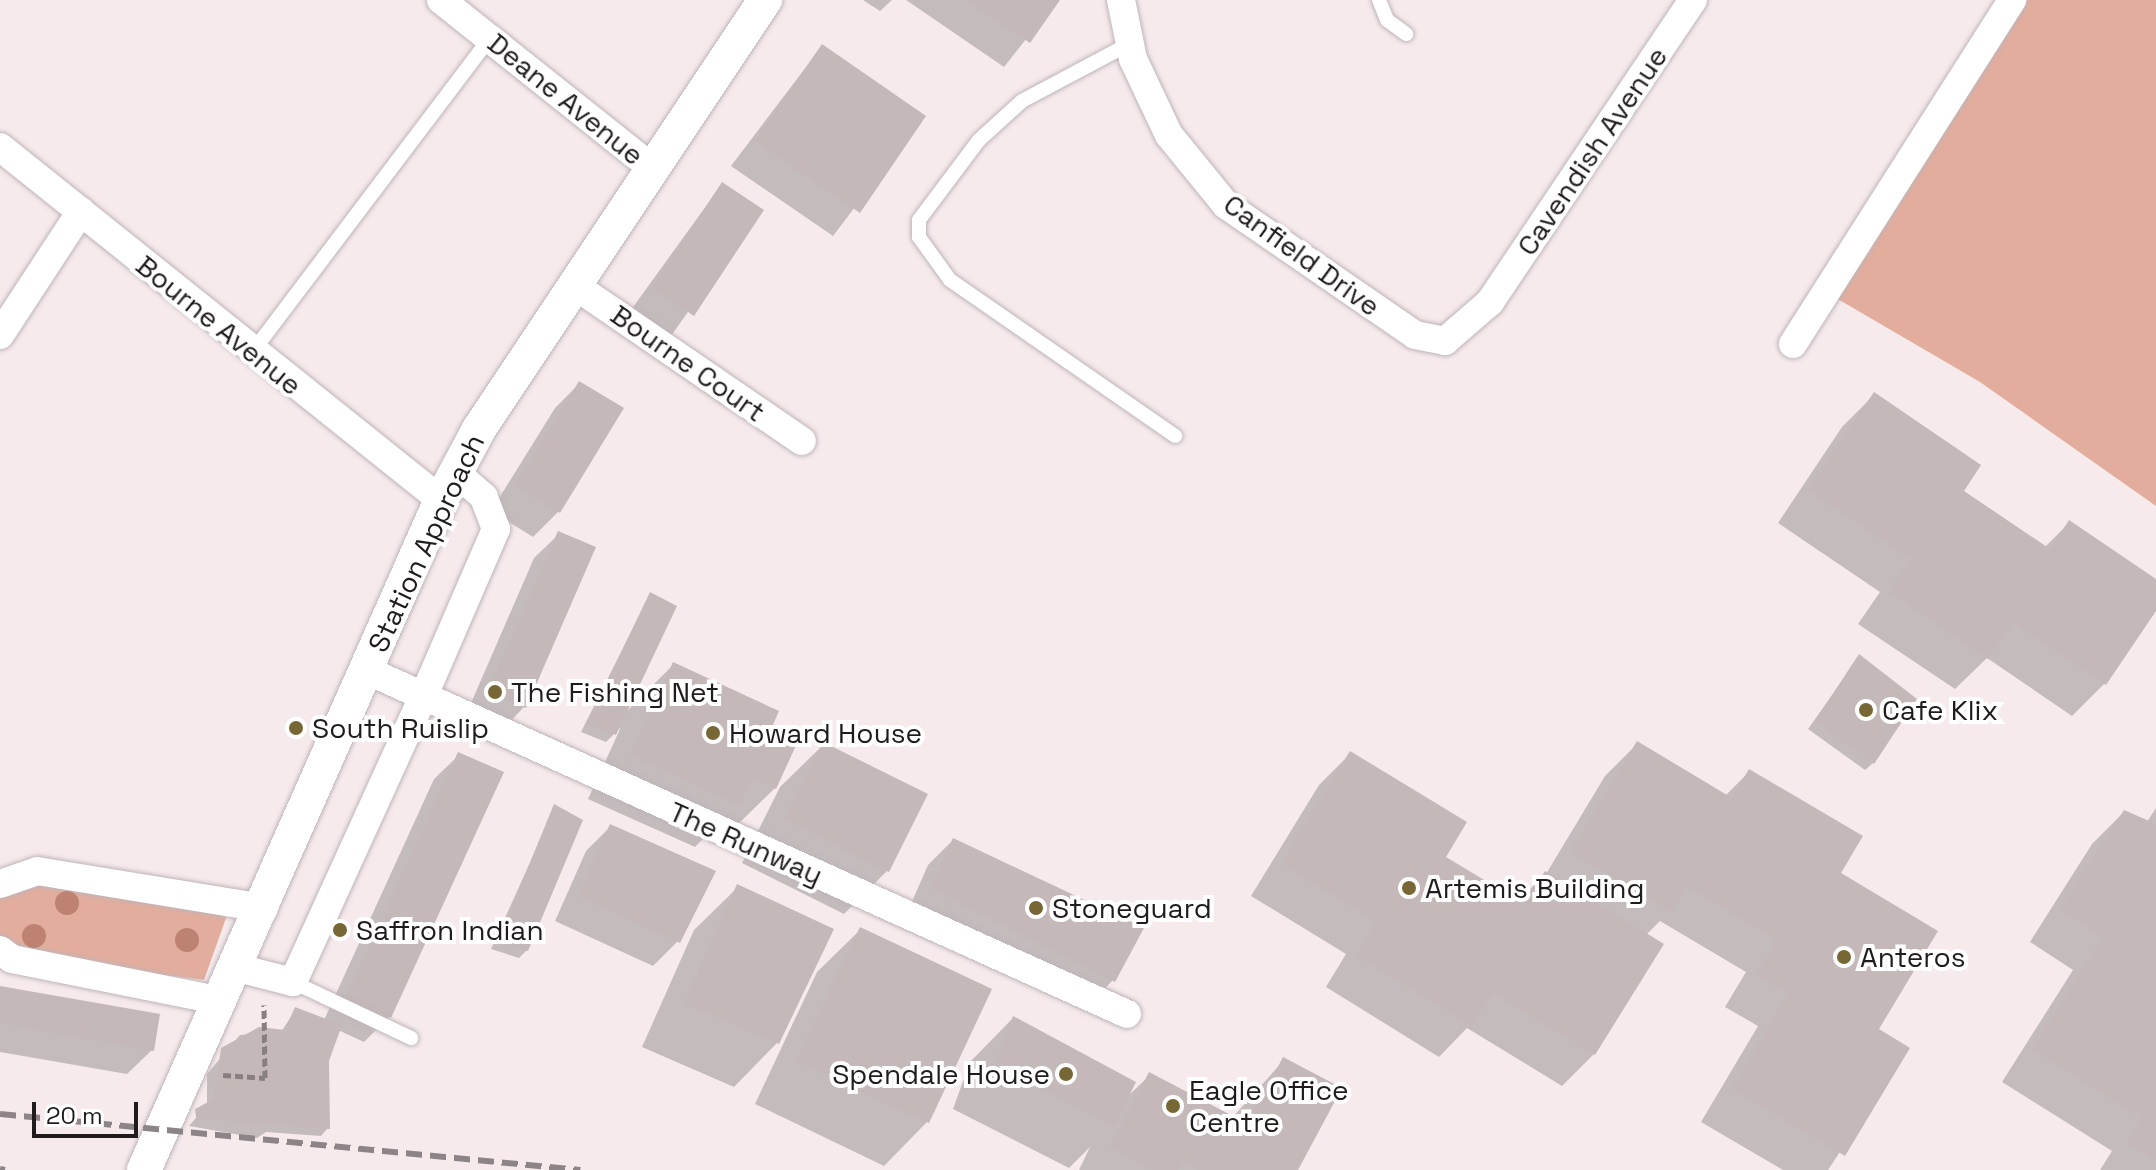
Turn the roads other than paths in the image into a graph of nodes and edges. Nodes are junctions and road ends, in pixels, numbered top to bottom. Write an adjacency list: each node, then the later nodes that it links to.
1 (441, 0): 8 (street, Deane Avenue)
2 (765, 0): 11 (street, Station Approach)
3 (1121, 0): 9 (street, Canfield Drive)
4 (1379, 0): 7 (lane)
5 (1693, 0): 14 (street, Cavendish Avenue)
6 (2012, 0): 16 (street)
7 (1406, 34)
8 (490, 38): 11 (street, Deane Avenue); 17 (lane)
9 (1129, 44): 14 (street, Canfield Drive); 18 (lane)
10 (0, 147): 12 (street, Bourne Avenue)
11 (652, 168): 13 (street, Station Approach)
12 (81, 211): 15 (street); 17 (street, Bourne Avenue)
13 (574, 285): 19 (street, Bourne Court); 20 (street, Station Approach)
14 (1490, 302)
15 (0, 335)
16 (1793, 344)
17 (251, 354): 20 (street, Bourne Avenue)
18 (1175, 436)
19 (802, 441)
20 (448, 487): 21 (street, Station Approach); 22 (street, Bourne Avenue)
21 (366, 670): 22 (street, The Runway); 24 (street, Station Approach)
22 (425, 693): 27 (street, Bourne Avenue); 29 (street, The Runway)
23 (0, 884): 24 (street)
24 (264, 908): 26 (street, Station Approach)
25 (0, 950): 28 (street)
26 (238, 968): 27 (street); 28 (street, Station Approach)
27 (293, 982): 30 (lane)
28 (222, 1001): 31 (street, Station Approach)
29 (1127, 1014)
30 (411, 1038)
31 (144, 1170)

